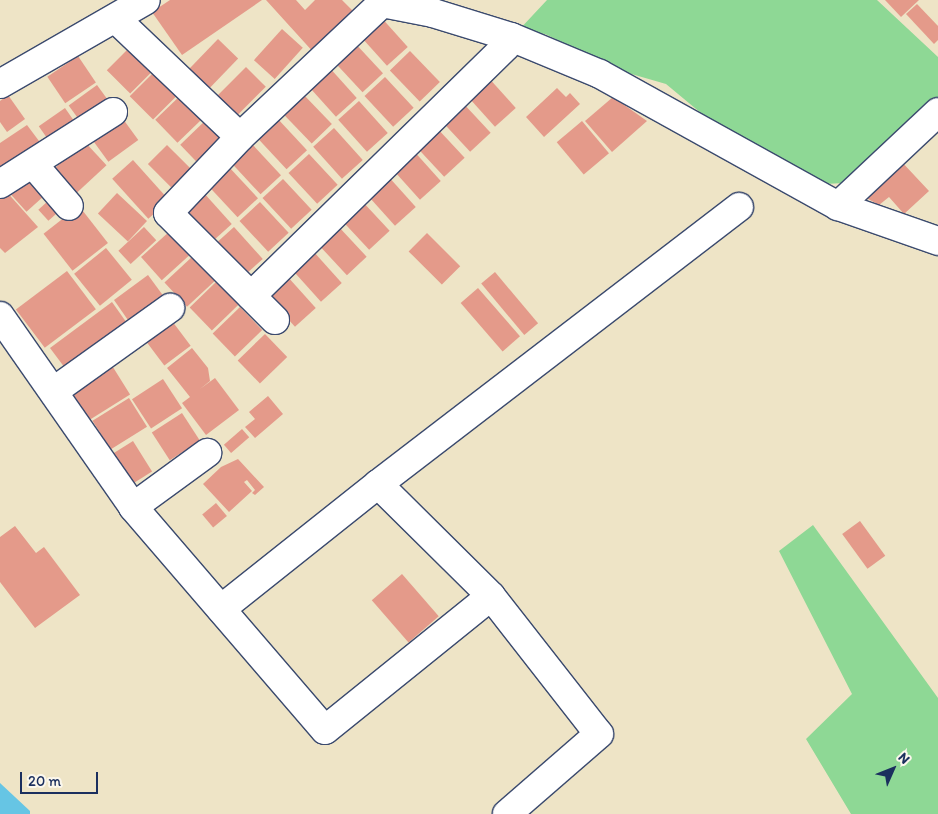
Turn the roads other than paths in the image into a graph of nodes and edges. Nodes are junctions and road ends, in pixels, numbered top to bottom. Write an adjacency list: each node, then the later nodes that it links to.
1 (128, 7): 4 (street); 7 (street)
2 (436, 7): 3 (street); 7 (street)
3 (511, 37): 11 (street); 14 (street)
4 (0, 84)
5 (114, 112): 8 (street)
6 (938, 112): 11 (street)
7 (240, 137): 14 (street)
8 (32, 164): 9 (street); 10 (street)
9 (0, 184)
10 (69, 206)
11 (838, 206): 13 (street)
12 (739, 207): 20 (street)
13 (938, 241)
14 (251, 296): 17 (street)
15 (170, 308): 18 (street)
16 (0, 316): 18 (street)
17 (275, 320)
18 (54, 391): 21 (street)
19 (207, 452): 21 (street)
20 (378, 484): 22 (street); 23 (street)
21 (133, 507): 23 (street)
22 (491, 596): 23 (street); 24 (street)
23 (221, 609)
24 (507, 814)

